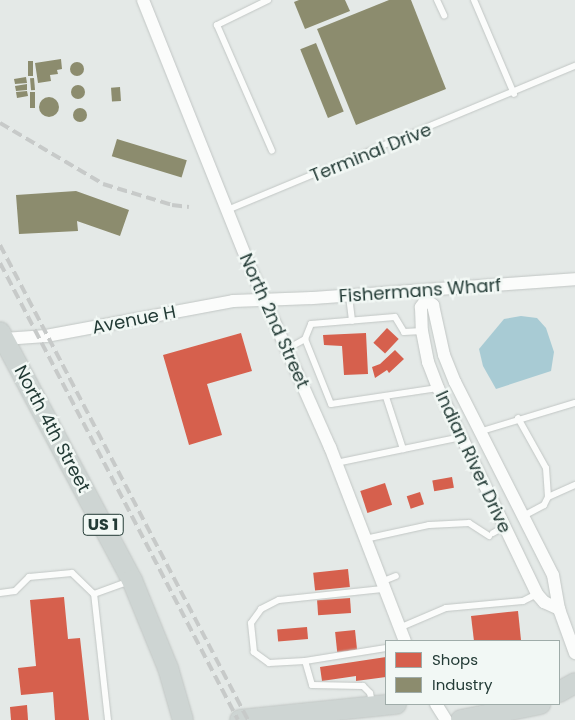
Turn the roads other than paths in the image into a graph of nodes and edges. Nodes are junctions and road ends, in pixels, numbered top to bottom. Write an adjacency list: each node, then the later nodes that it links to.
1 (144, 0): 9 (street, North 2nd Street)
2 (268, 0): 8 (lane)
3 (437, 0): 5 (lane)
4 (474, 0): 7 (lane)
5 (444, 15)
6 (575, 66): 7 (lane, Terminal Drive)
7 (514, 94): 9 (lane, Terminal Drive)
8 (272, 151)
9 (227, 210): 13 (street, North 2nd Street)
10 (575, 279): 11 (street, Fishermans Wharf)
11 (425, 295): 12 (street, Fishermans Wharf); 15 (street, Indian River Drive); 23 (street, Indian River Drive)
12 (349, 296): 13 (street, Fishermans Wharf); 14 (lane)
13 (264, 298): 16 (street, Avenue H); 18 (street, North 2nd Street)
14 (352, 321): 15 (lane); 17 (lane)
15 (422, 331): 19 (street, Indian River Drive)
16 (2, 335): 33 (main road, North 4th Street / US 1)
17 (305, 338): 18 (lane); 20 (lane)
18 (287, 349): 26 (street, North 2nd Street)
19 (438, 388): 20 (lane); 24 (street, Indian River Drive)
20 (386, 397): 25 (lane)
21 (575, 403): 22 (lane)
22 (518, 418): 23 (lane); 28 (lane)
23 (482, 431): 29 (street, Indian River Drive)
24 (461, 437): 25 (lane); 30 (street, Indian River Drive)
25 (403, 449): 26 (lane)
26 (336, 463): 31 (street, North 2nd Street)
27 (575, 485): 28 (lane)
28 (548, 497): 29 (lane)
29 (523, 516): 38 (street, Indian River Drive)
30 (495, 532): 31 (lane); 37 (street, Indian River Drive)
31 (364, 539): 34 (street, North 2nd Street)
32 (396, 576): 34 (lane)
33 (132, 580): 36 (lane); 53 (main road, North 4th Street / US 1)
34 (381, 585): 39 (street, North 2nd Street); 43 (lane)
35 (0, 593): 36 (lane)
36 (94, 594): 52 (lane)
37 (536, 594): 38 (street); 39 (lane)
38 (559, 608): 42 (street, Indian River Drive)
39 (399, 628): 40 (street, North 2nd Street)
40 (405, 640)
41 (385, 648): 43 (lane)
42 (575, 653)
43 (304, 662): 51 (lane)
44 (575, 678): 45 (main road)
45 (560, 679)
46 (575, 683): 47 (main road)
47 (560, 691)
48 (388, 705): 51 (main road)
49 (437, 705): 55 (street)
50 (535, 705): 56 (main road)
51 (372, 707): 54 (main road)
52 (108, 720)
53 (184, 720)
54 (240, 720)
55 (446, 720)
56 (461, 720)

